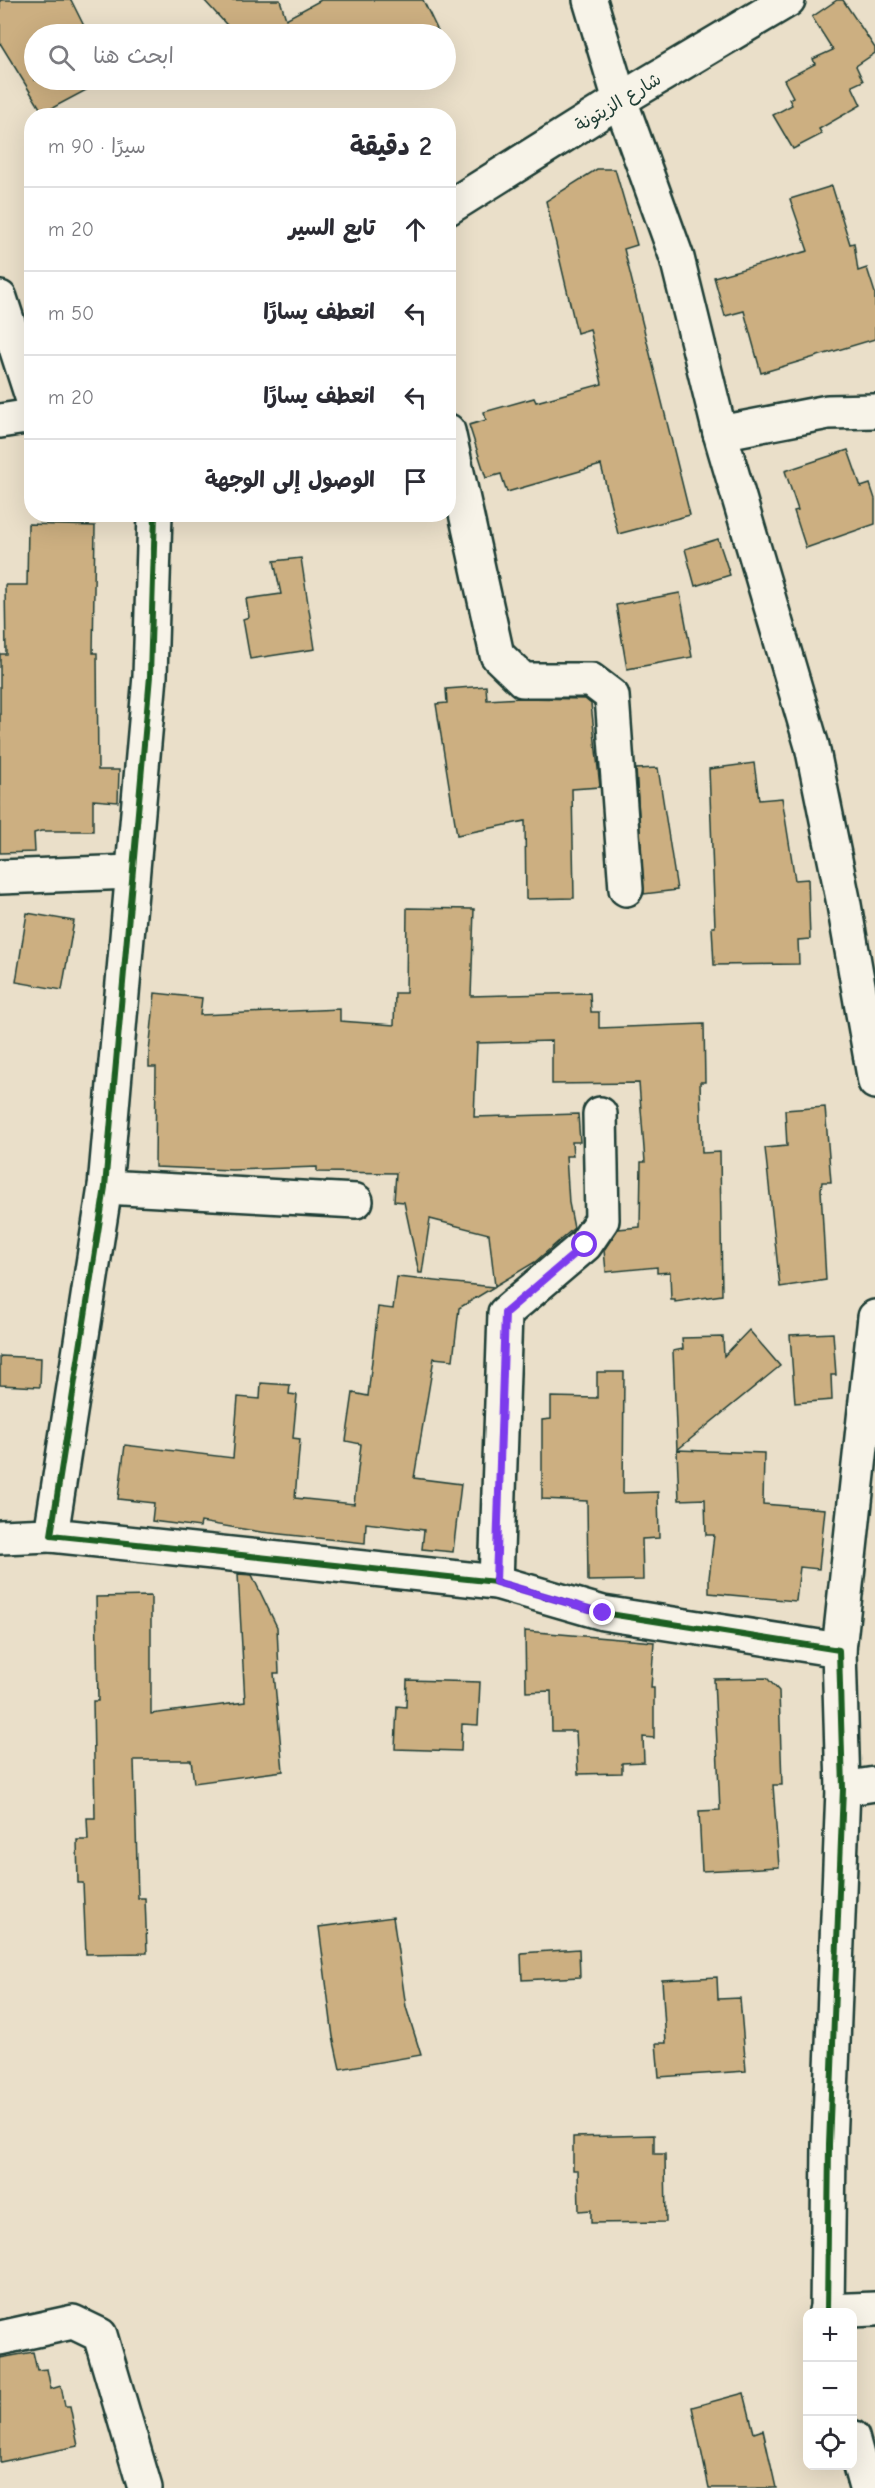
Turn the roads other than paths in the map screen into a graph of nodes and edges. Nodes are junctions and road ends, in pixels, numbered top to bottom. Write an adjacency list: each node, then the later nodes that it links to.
1 (590, 0): 3 (street)
2 (788, 0): 3 (street, شارع الزيتونة)
3 (620, 100): 4 (street, شارع الزيتونة); 10 (street)
4 (456, 203)
5 (0, 298): 6 (street)
6 (24, 372)
7 (875, 411): 10 (street)
8 (24, 417): 9 (street)
9 (0, 421)
10 (720, 433): 16 (street)
11 (456, 468): 15 (street)
12 (155, 522): 13 (street)
13 (132, 872): 14 (street); 18 (street)
14 (0, 877)
15 (626, 889)
16 (875, 1082)
17 (600, 1114): 23 (street)
18 (105, 1187): 19 (street); 21 (street)
19 (356, 1201)
20 (875, 1317): 24 (street)
21 (51, 1535): 22 (street); 23 (street)
22 (0, 1537)
23 (496, 1582): 24 (street)
24 (838, 1650): 25 (street)
25 (859, 1787): 26 (street)
26 (826, 2308)
27 (875, 2309): 28 (street)
28 (857, 2310)
29 (0, 2338): 31 (street)
30 (857, 2455): 32 (street)
31 (145, 2488)
32 (866, 2488)

